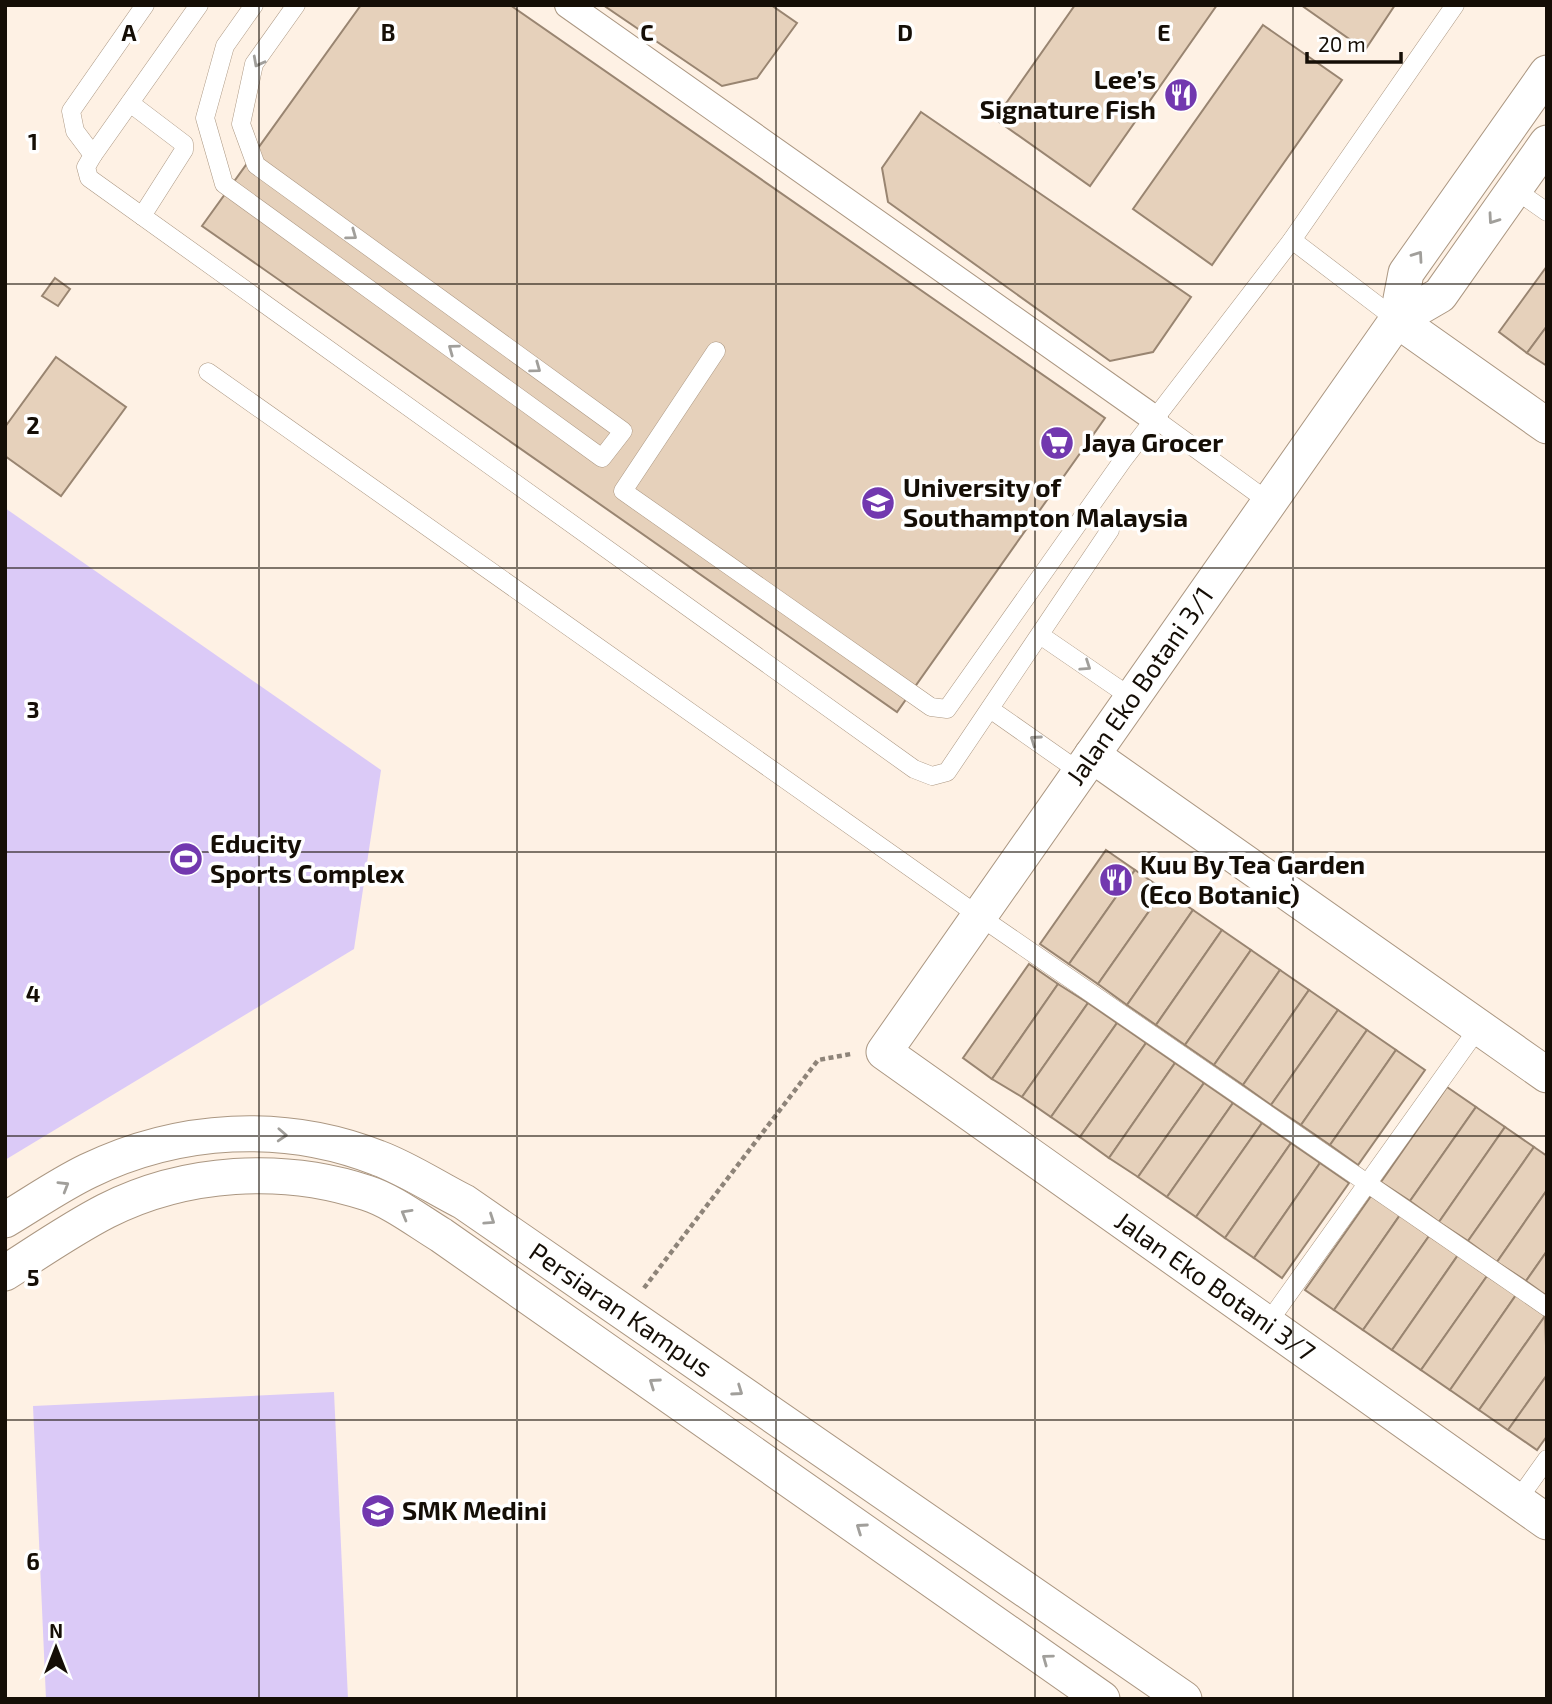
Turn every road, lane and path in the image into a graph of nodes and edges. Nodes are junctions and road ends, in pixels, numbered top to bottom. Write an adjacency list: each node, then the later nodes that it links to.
1 (145, 5): 10 (lane)
2 (199, 5): 8 (lane)
3 (254, 5): 4 (lane, one-way to 3)
4 (296, 5)
5 (568, 5): 18 (street)
6 (1455, 5): 14 (lane)
7 (1547, 73): 15 (street, Jalan Eko Botani 3/1, one-way to 7)
8 (130, 103): 10 (lane); 13 (lane)
9 (1547, 143): 11 (street, Jalan Eko Botani 3/1)
10 (93, 155): 13 (lane)
11 (1514, 189): 12 (lane); 15 (street, Jalan Eko Botani 3/1, one-way to 15)
12 (1547, 212)
13 (142, 216): 24 (lane)
14 (1292, 240): 15 (lane); 18 (lane)
15 (1396, 320): 19 (street); 20 (street, Jalan Eko Botani 3/1)
16 (716, 351): 18 (lane)
17 (208, 372): 26 (lane)
18 (1155, 419): 20 (lane)
19 (1547, 426)
20 (1269, 502): 23 (street, Jalan Eko Botani 3/1)
21 (1110, 530): 22 (lane)
22 (1040, 635): 23 (lane, one-way to 23); 24 (lane)
23 (1132, 698): 25 (street, Jalan Eko Botani 3/1)
24 (990, 709): 25 (lane, one-way to 24)
25 (1086, 763): 26 (street, Jalan Eko Botani 3/1); 27 (street)
26 (979, 916): 28 (street, Jalan Eko Botani 3/1); 30 (lane)
27 (1479, 1027): 29 (street); 30 (lane)
28 (884, 1052): 34 (path); 35 (street, Jalan Eko Botani 3/7)
29 (1547, 1075)
30 (1367, 1183): 33 (lane); 35 (lane)
31 (5, 1220): 34 (street, Persiaran Kampus, one-way to 34)
32 (5, 1273): 39 (street, Persiaran Kampus, one-way to 32)
33 (1547, 1307)
34 (624, 1313): 40 (street, Persiaran Kampus, one-way to 40)
35 (1267, 1324): 37 (street, Jalan Eko Botani 3/7)
36 (1547, 1459): 37 (lane)
37 (1517, 1501): 38 (street, Jalan Eko Botani 3/7)
38 (1547, 1522)
39 (1102, 1699)
40 (1184, 1699)

